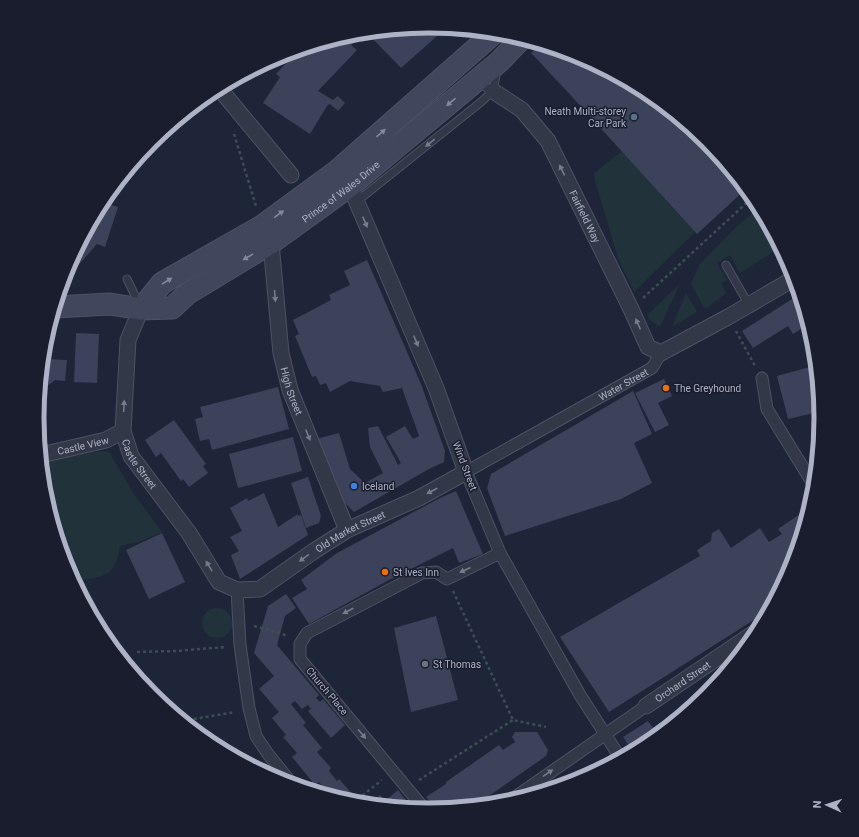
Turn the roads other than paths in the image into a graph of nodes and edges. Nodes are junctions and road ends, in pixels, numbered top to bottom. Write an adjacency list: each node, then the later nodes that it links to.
1 (489, 37): 7 (main road, Prince of Wales Drive, one-way to 1)
2 (517, 43): 3 (main road, Prince of Wales Drive)
3 (484, 86): 6 (main road, Prince of Wales Drive, one-way to 6); 14 (street, Fairfield Way, one-way to 3)
4 (226, 92): 5 (street)
5 (291, 175)
6 (353, 194): 7 (main road, Prince of Wales Drive); 18 (street, Wind Street, one-way to 18)
7 (266, 234): 13 (main road, Prince of Wales Drive); 20 (street, High Street, one-way to 20)
8 (726, 265): 11 (lane)
9 (127, 279): 13 (lane)
10 (790, 281): 11 (street, Water Street)
11 (748, 305): 14 (street, Water Street)
12 (61, 307): 13 (main road)
13 (141, 309): 16 (street, Castle Street, one-way to 13)
14 (661, 353): 18 (street, Water Street)
15 (762, 378): 19 (street)
16 (123, 431): 17 (street, Castle View); 22 (street, Castle Street, one-way to 16)
17 (46, 454)
18 (466, 472): 20 (street, Old Market Street, one-way to 20); 21 (street, Wind Street)
19 (810, 479)
20 (347, 530): 22 (street, Old Market Street, one-way to 22)
21 (500, 553): 25 (street, Wind Street); 29 (street, Church Place, one-way to 29)
22 (237, 590): 27 (street)
23 (746, 639): 24 (street, Orchard Street)
24 (646, 706): 25 (street, Orchard Street)
25 (605, 734): 26 (street, Wind Street); 28 (street, Orchard Street, one-way to 25)
26 (618, 754)
27 (286, 777)
28 (521, 793)
29 (420, 804)

